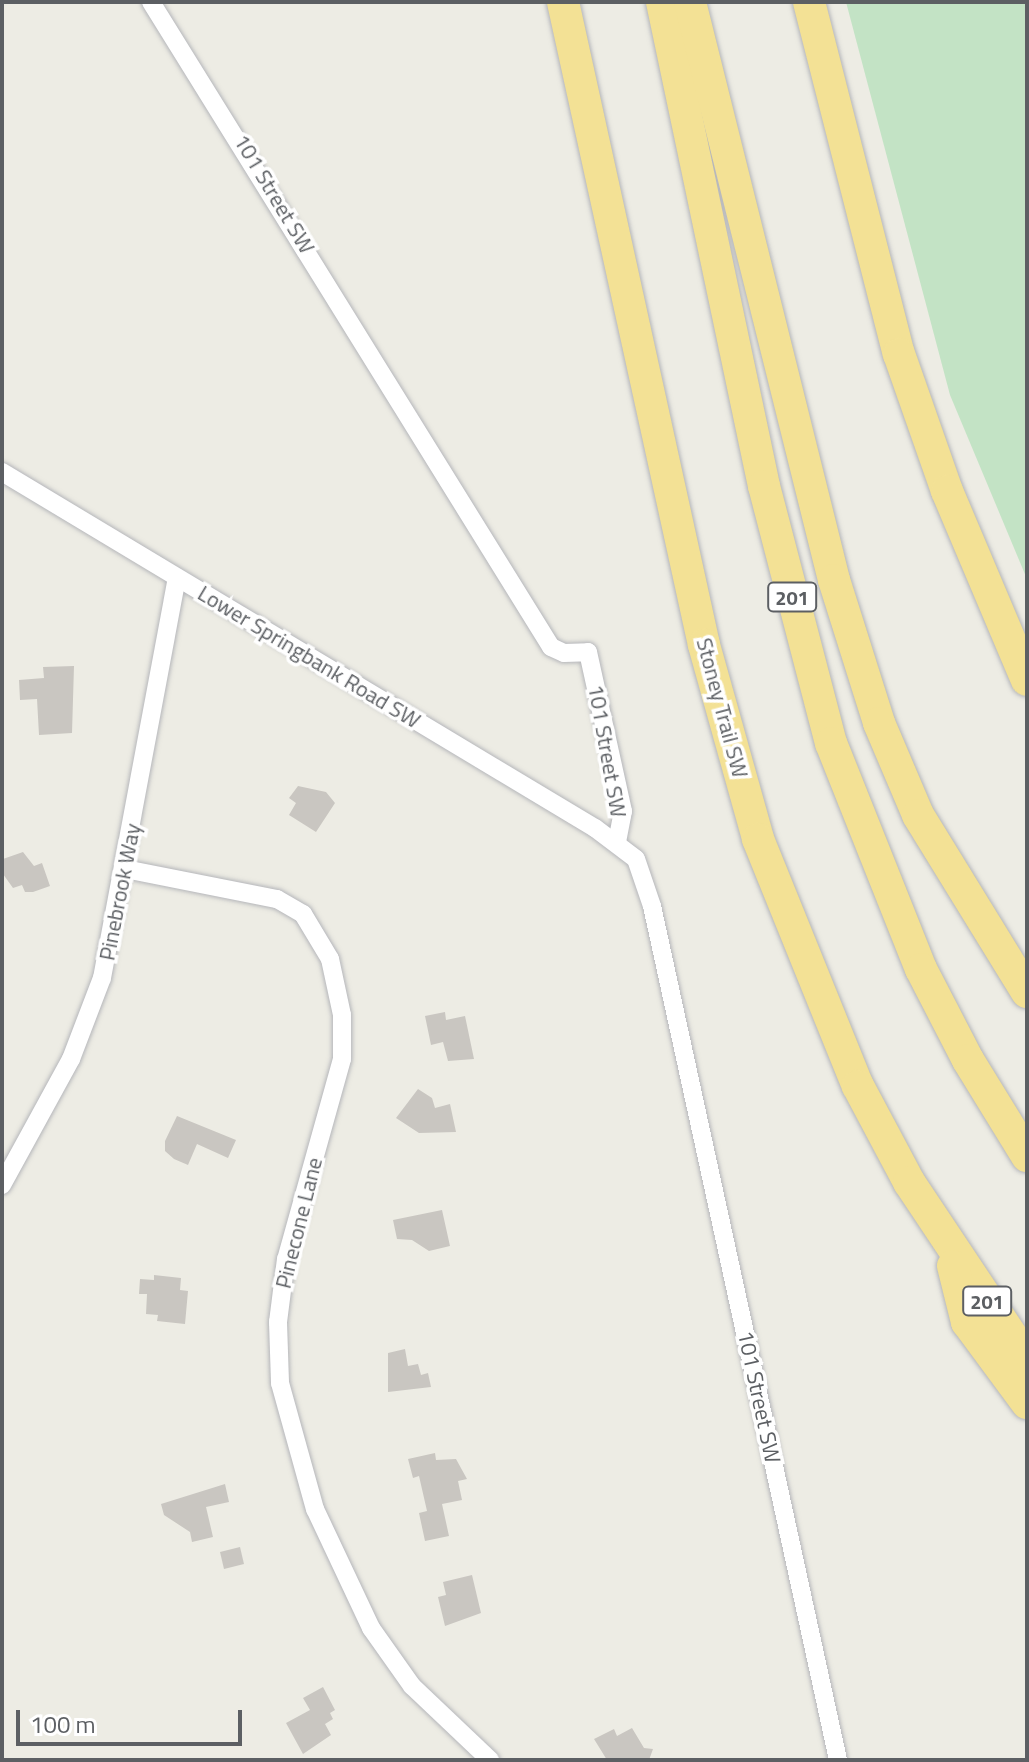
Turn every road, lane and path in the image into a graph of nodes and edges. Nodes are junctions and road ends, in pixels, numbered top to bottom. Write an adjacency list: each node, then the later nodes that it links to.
1 (151, 2): 9 (street, 101 Street SW)
2 (563, 2): 14 (highway, Stoney Trail SW / 201)
3 (662, 2): 12 (highway, 201)
4 (690, 2): 11 (highway)
5 (809, 2): 8 (highway)
6 (2, 472): 7 (street, Lower Springbank Road SW)
7 (177, 578): 9 (street, Lower Springbank Road SW); 10 (street, Pinebrook Way)
8 (1025, 675)
9 (617, 842): 18 (street, 101 Street SW)
10 (125, 869): 13 (street, Pinebrook Way); 17 (street, Pinecone Lane)
11 (1027, 992)
12 (1027, 1156)
13 (2, 1185)
14 (947, 1244): 15 (highway, Stoney Trail SW / 201); 16 (highway)
15 (1027, 1359)
16 (1027, 1403)
17 (490, 1760)
18 (838, 1760)

